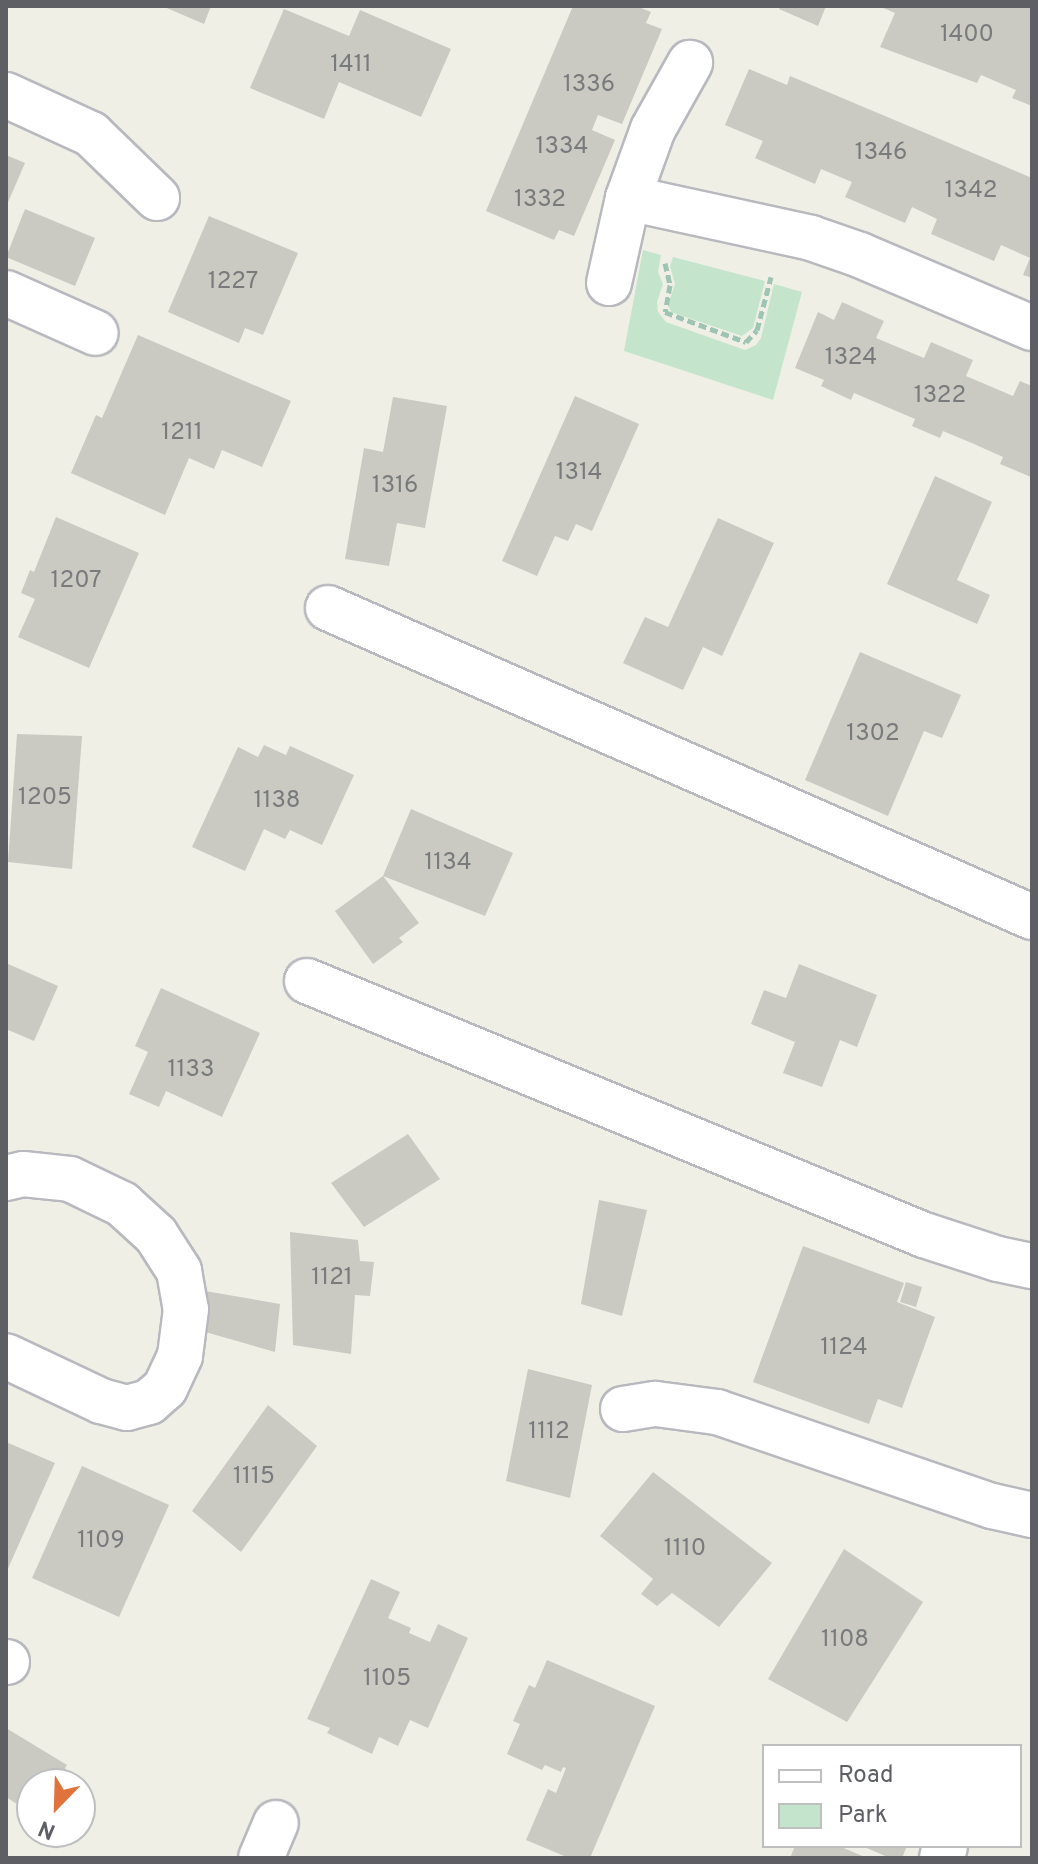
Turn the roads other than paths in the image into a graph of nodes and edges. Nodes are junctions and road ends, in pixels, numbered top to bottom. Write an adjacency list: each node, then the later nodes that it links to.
1 (690, 63): 4 (street)
2 (6, 95): 3 (street)
3 (157, 198)
4 (628, 198): 5 (street); 7 (street)
5 (609, 283)
6 (6, 293): 8 (street)
7 (1032, 328)
8 (96, 333)
9 (328, 608): 10 (street)
10 (1032, 917)
11 (307, 981): 13 (street)
12 (6, 1178): 14 (street)
13 (1032, 1266)
14 (6, 1356)
15 (623, 1409): 16 (street)
16 (1032, 1515)

